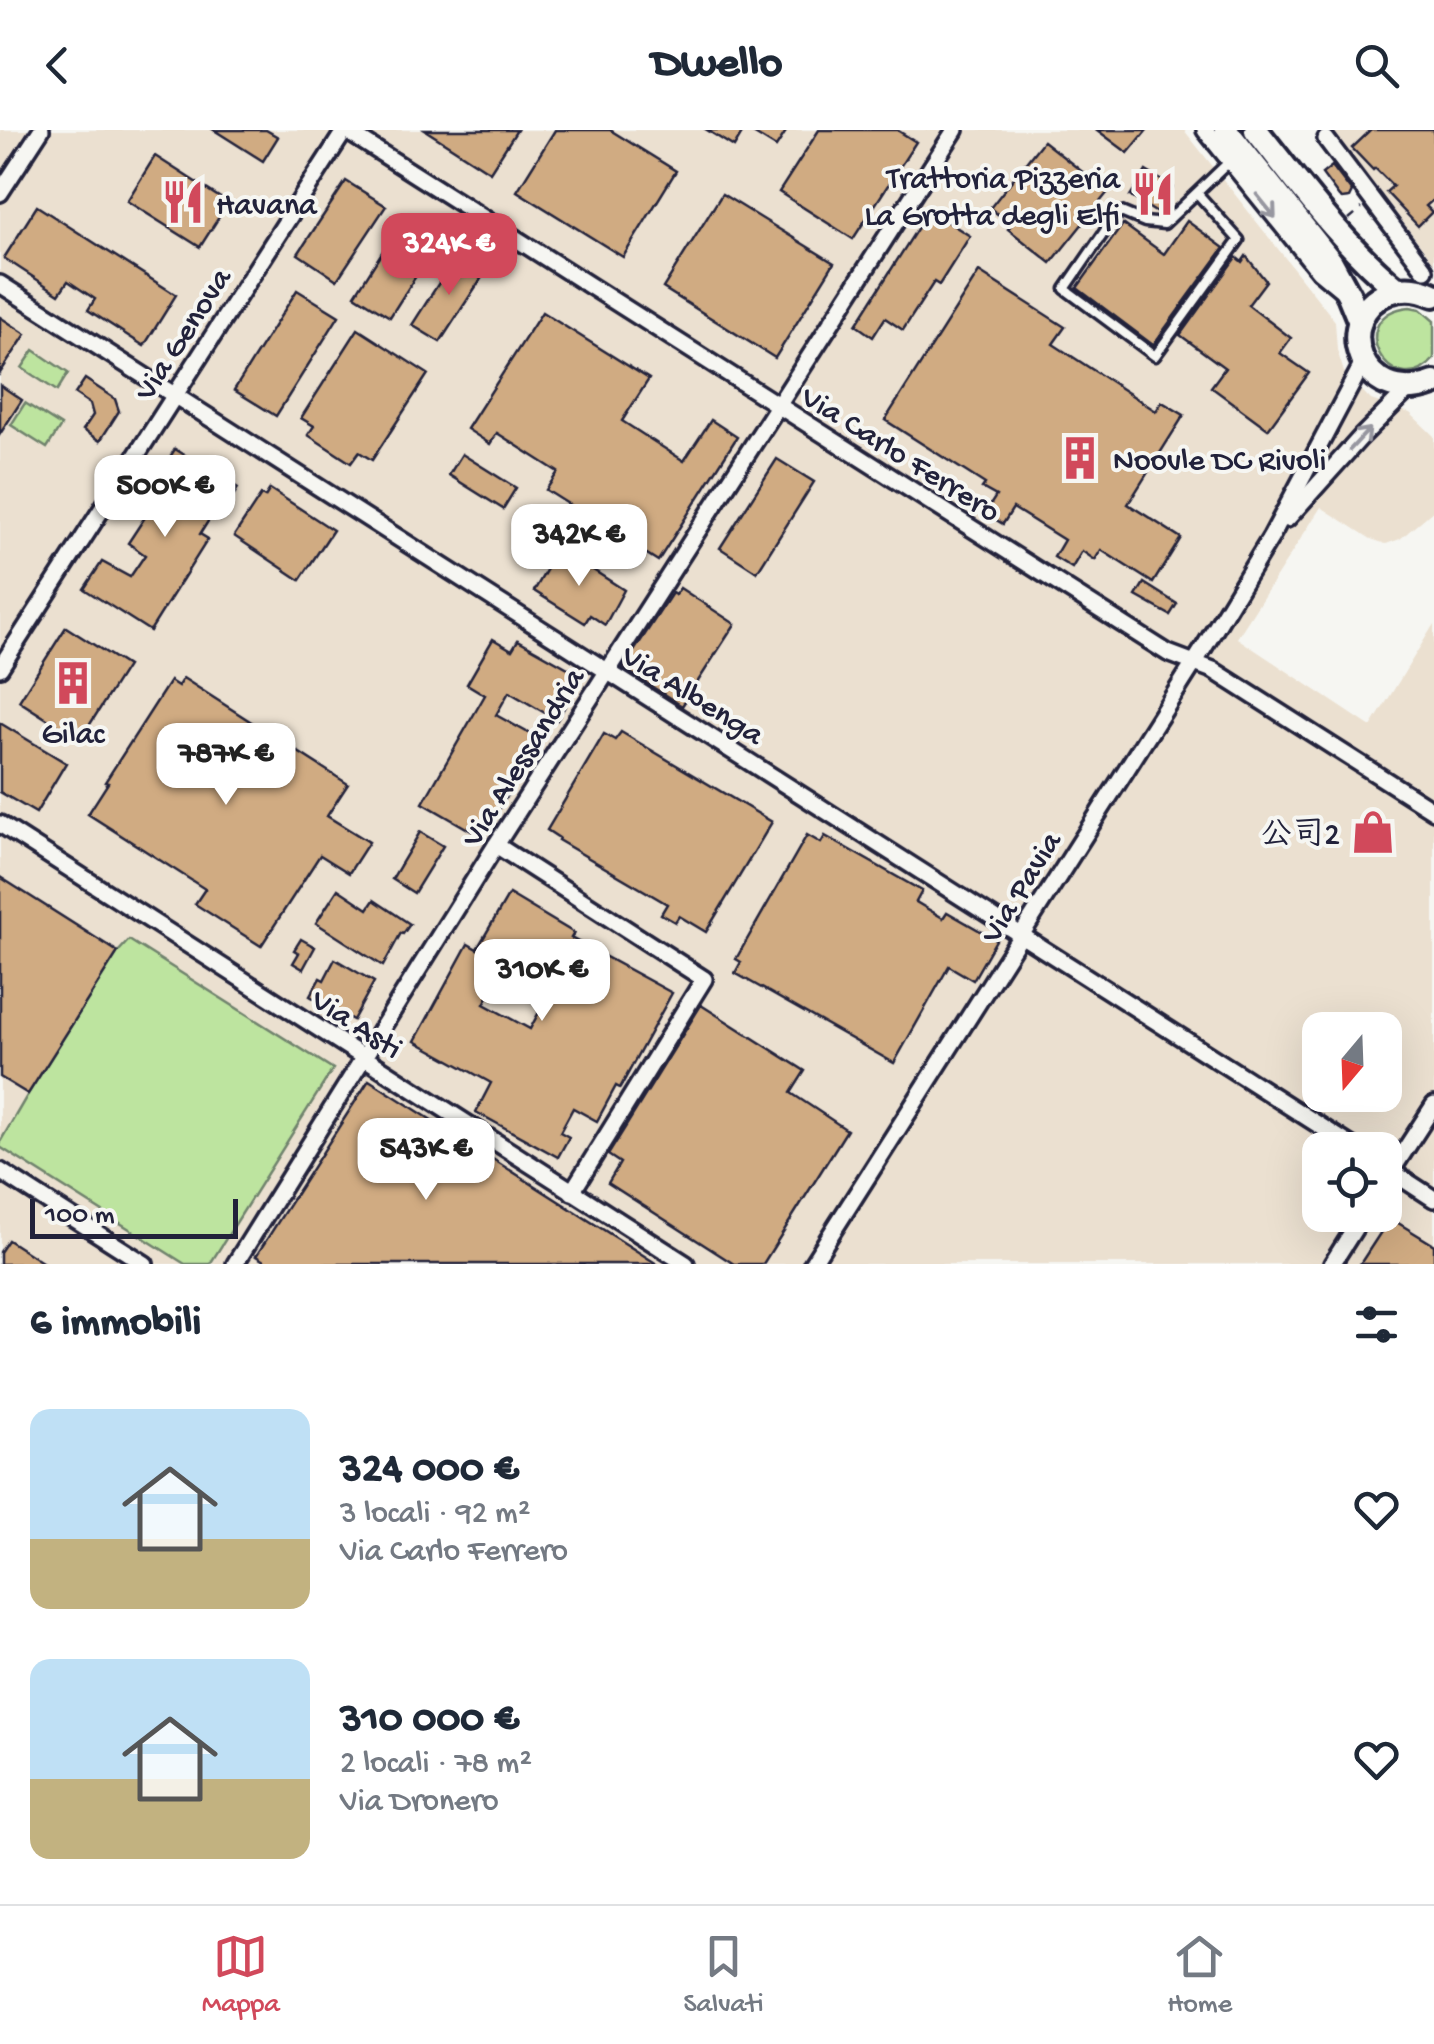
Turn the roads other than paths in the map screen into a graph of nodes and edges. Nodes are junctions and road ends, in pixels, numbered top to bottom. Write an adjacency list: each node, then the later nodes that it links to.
1 (41, 130): 10 (street)
2 (345, 130): 19 (street, Via Genova); 20 (street, Via Carlo Ferrero)
3 (955, 130): 20 (street, Via Alessandria)
4 (1206, 130): 8 (street)
5 (1226, 130): 14 (main road)
6 (1256, 130): 13 (main road)
7 (1326, 140): 11 (street)
8 (1230, 161): 9 (lane); 14 (street, one-way to 14)
9 (1197, 193): 9 (lane)
10 (0, 194)
11 (1430, 266): 13 (street)
12 (0, 284): 19 (street, Via Albenga)
13 (1402, 288): 15 (main road); 16 (main road)
14 (1349, 295): 16 (main road)
15 (1434, 296)
16 (1360, 322): 17 (main road)
17 (1363, 363): 18 (main road); 21 (street, Via Pavia)
18 (1424, 390): 21 (street, Via Pavia, one-way to 18)
19 (174, 396): 23 (street, Via Genova); 24 (street, Via Albenga)
20 (777, 406): 22 (street, Via Carlo Ferrero); 24 (street, Via Alessandria)
21 (1271, 537): 22 (street, Via Pavia)
22 (1194, 663): 25 (street, Via Carlo Ferrero); 28 (street, Via Pavia)
23 (0, 668)
24 (608, 671): 27 (street, Via Alessandria); 28 (street, Via Albenga)
25 (1434, 810)
26 (0, 824): 29 (street, Via Asti)
27 (496, 845): 29 (street, Via Alessandria); 35 (street)
28 (1022, 934): 31 (street, Via Albenga); 41 (street, Via Pavia)
29 (363, 1058): 35 (street, Via Asti); 39 (street, Via Alessandria)
30 (1434, 1104): 32 (street)
31 (1330, 1132)
32 (1402, 1151)
33 (0, 1171): 38 (street)
34 (1402, 1181): 36 (street)
35 (572, 1192): 40 (street, Via Asti)
36 (1434, 1198)
37 (1352, 1232): 42 (street)
38 (145, 1264)
39 (235, 1264)
40 (686, 1264)
41 (812, 1264)
42 (1332, 1264)

